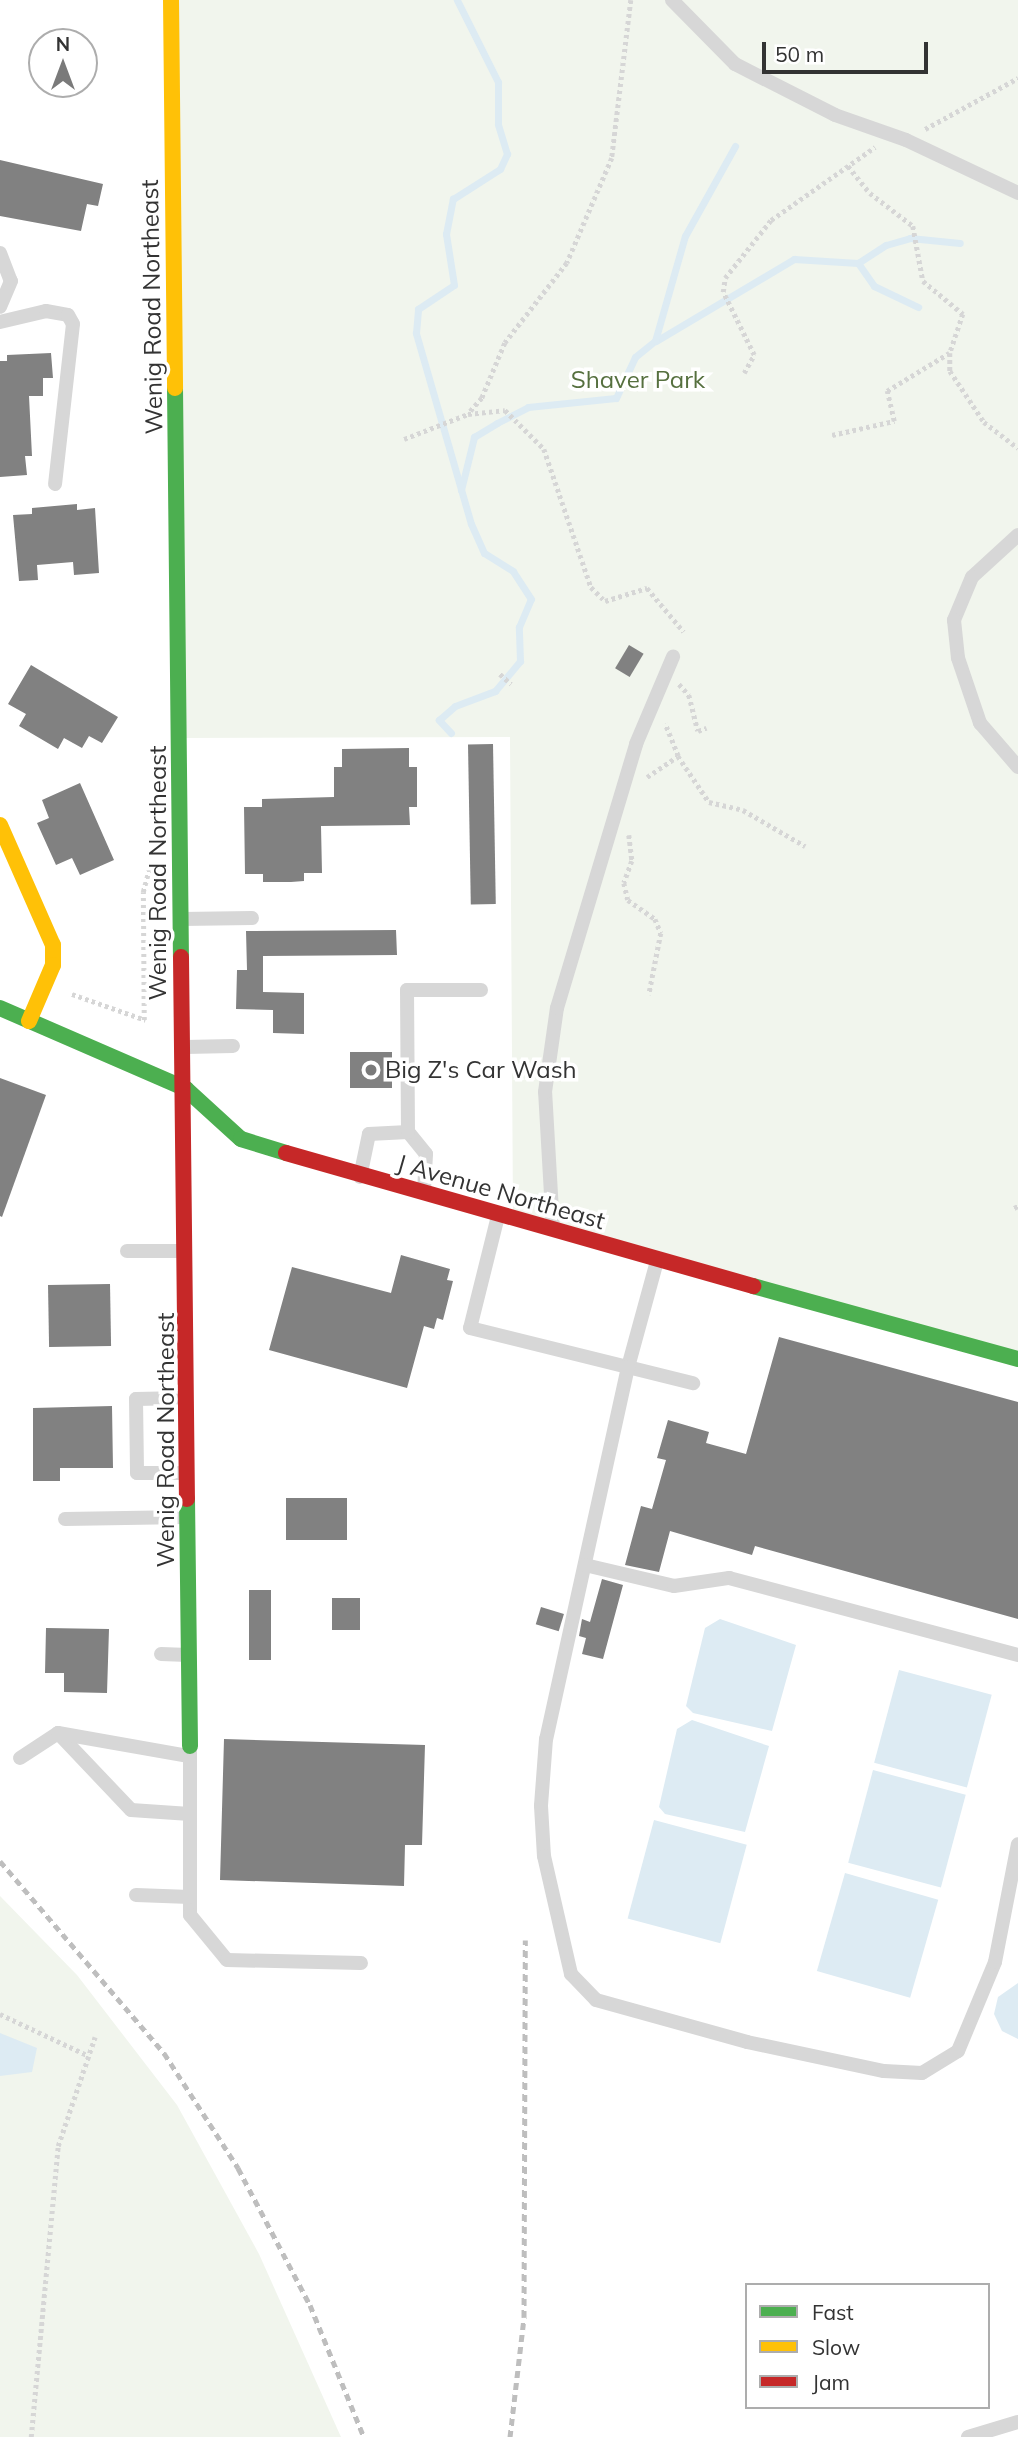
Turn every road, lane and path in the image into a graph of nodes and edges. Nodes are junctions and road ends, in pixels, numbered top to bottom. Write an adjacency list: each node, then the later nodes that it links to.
1 (171, 0): 36 (street, Wenig Road Northeast)
2 (631, 0): 14 (path)
3 (672, 0): 5 (lane)
4 (1018, 78): 6 (path)
5 (890, 137): 6 (lane); 7 (path)
6 (906, 140): 8 (lane)
7 (848, 166): 12 (path); 13 (path)
8 (1018, 193)
9 (0, 253): 10 (lane)
10 (0, 307)
11 (0, 322): 18 (lane)
12 (950, 353): 15 (path); 17 (path)
13 (744, 373)
14 (468, 414): 16 (path); 20 (path)
15 (832, 435)
16 (404, 439)
17 (1018, 448)
18 (55, 484)
19 (1018, 535): 30 (lane)
20 (684, 632)
21 (673, 657): 23 (lane)
22 (500, 674): 24 (path)
23 (664, 679): 25 (path); 50 (lane)
24 (511, 684)
25 (680, 684): 26 (path); 28 (path)
26 (674, 695)
27 (663, 718): 29 (path)
28 (706, 729)
29 (678, 756): 31 (path); 34 (path)
30 (1018, 767)
31 (644, 784)
32 (0, 825): 37 (street)
33 (628, 830): 39 (path)
34 (805, 846)
35 (252, 918): 36 (lane)
36 (180, 919): 44 (street, Wenig Road Northeast)
37 (45, 984): 41 (street); 42 (path)
38 (481, 990): 46 (lane)
39 (649, 995)
40 (0, 1008): 41 (street, J Avenue Northeast)
41 (29, 1021): 45 (street, J Avenue Northeast)
42 (154, 1023)
43 (233, 1046): 44 (lane)
44 (183, 1047): 45 (street, Wenig Road Northeast)
45 (186, 1089): 47 (street, J Avenue Northeast); 52 (street, Wenig Road Northeast)
46 (408, 1132): 47 (lane); 48 (lane)
47 (360, 1177): 48 (street, J Avenue Northeast)
48 (424, 1194): 49 (street, J Avenue Northeast)
49 (498, 1215): 50 (street, J Avenue Northeast); 55 (lane)
50 (554, 1230): 53 (street, J Avenue Northeast)
51 (127, 1251): 52 (lane)
52 (187, 1251): 57 (street, Wenig Road Northeast)
53 (658, 1259): 54 (street, J Avenue Northeast); 55 (lane)
54 (1018, 1359)
55 (628, 1367): 56 (lane); 61 (lane)
56 (693, 1384)
57 (188, 1398): 58 (street, Wenig Road Northeast); 58 (lane)
58 (189, 1472): 59 (street, Wenig Road Northeast)
59 (190, 1517): 60 (lane); 63 (street, Wenig Road Northeast)
60 (65, 1519)
61 (584, 1565): 64 (lane); 69 (lane)
62 (160, 1654): 63 (lane)
63 (190, 1655): 66 (street, Wenig Road Northeast)
64 (1018, 1656)
65 (58, 1733): 66 (lane); 67 (lane); 68 (lane)
66 (190, 1751): 68 (lane)
67 (20, 1758)
68 (190, 1814): 71 (lane)
69 (1018, 1844)
70 (136, 1895): 71 (lane)
71 (190, 1898): 72 (lane)
72 (362, 1963)
73 (0, 2014): 75 (path)
74 (95, 2037): 75 (path)
75 (89, 2056): 77 (path)
76 (1018, 2422): 78 (lane)
77 (31, 2437)
78 (968, 2437)

